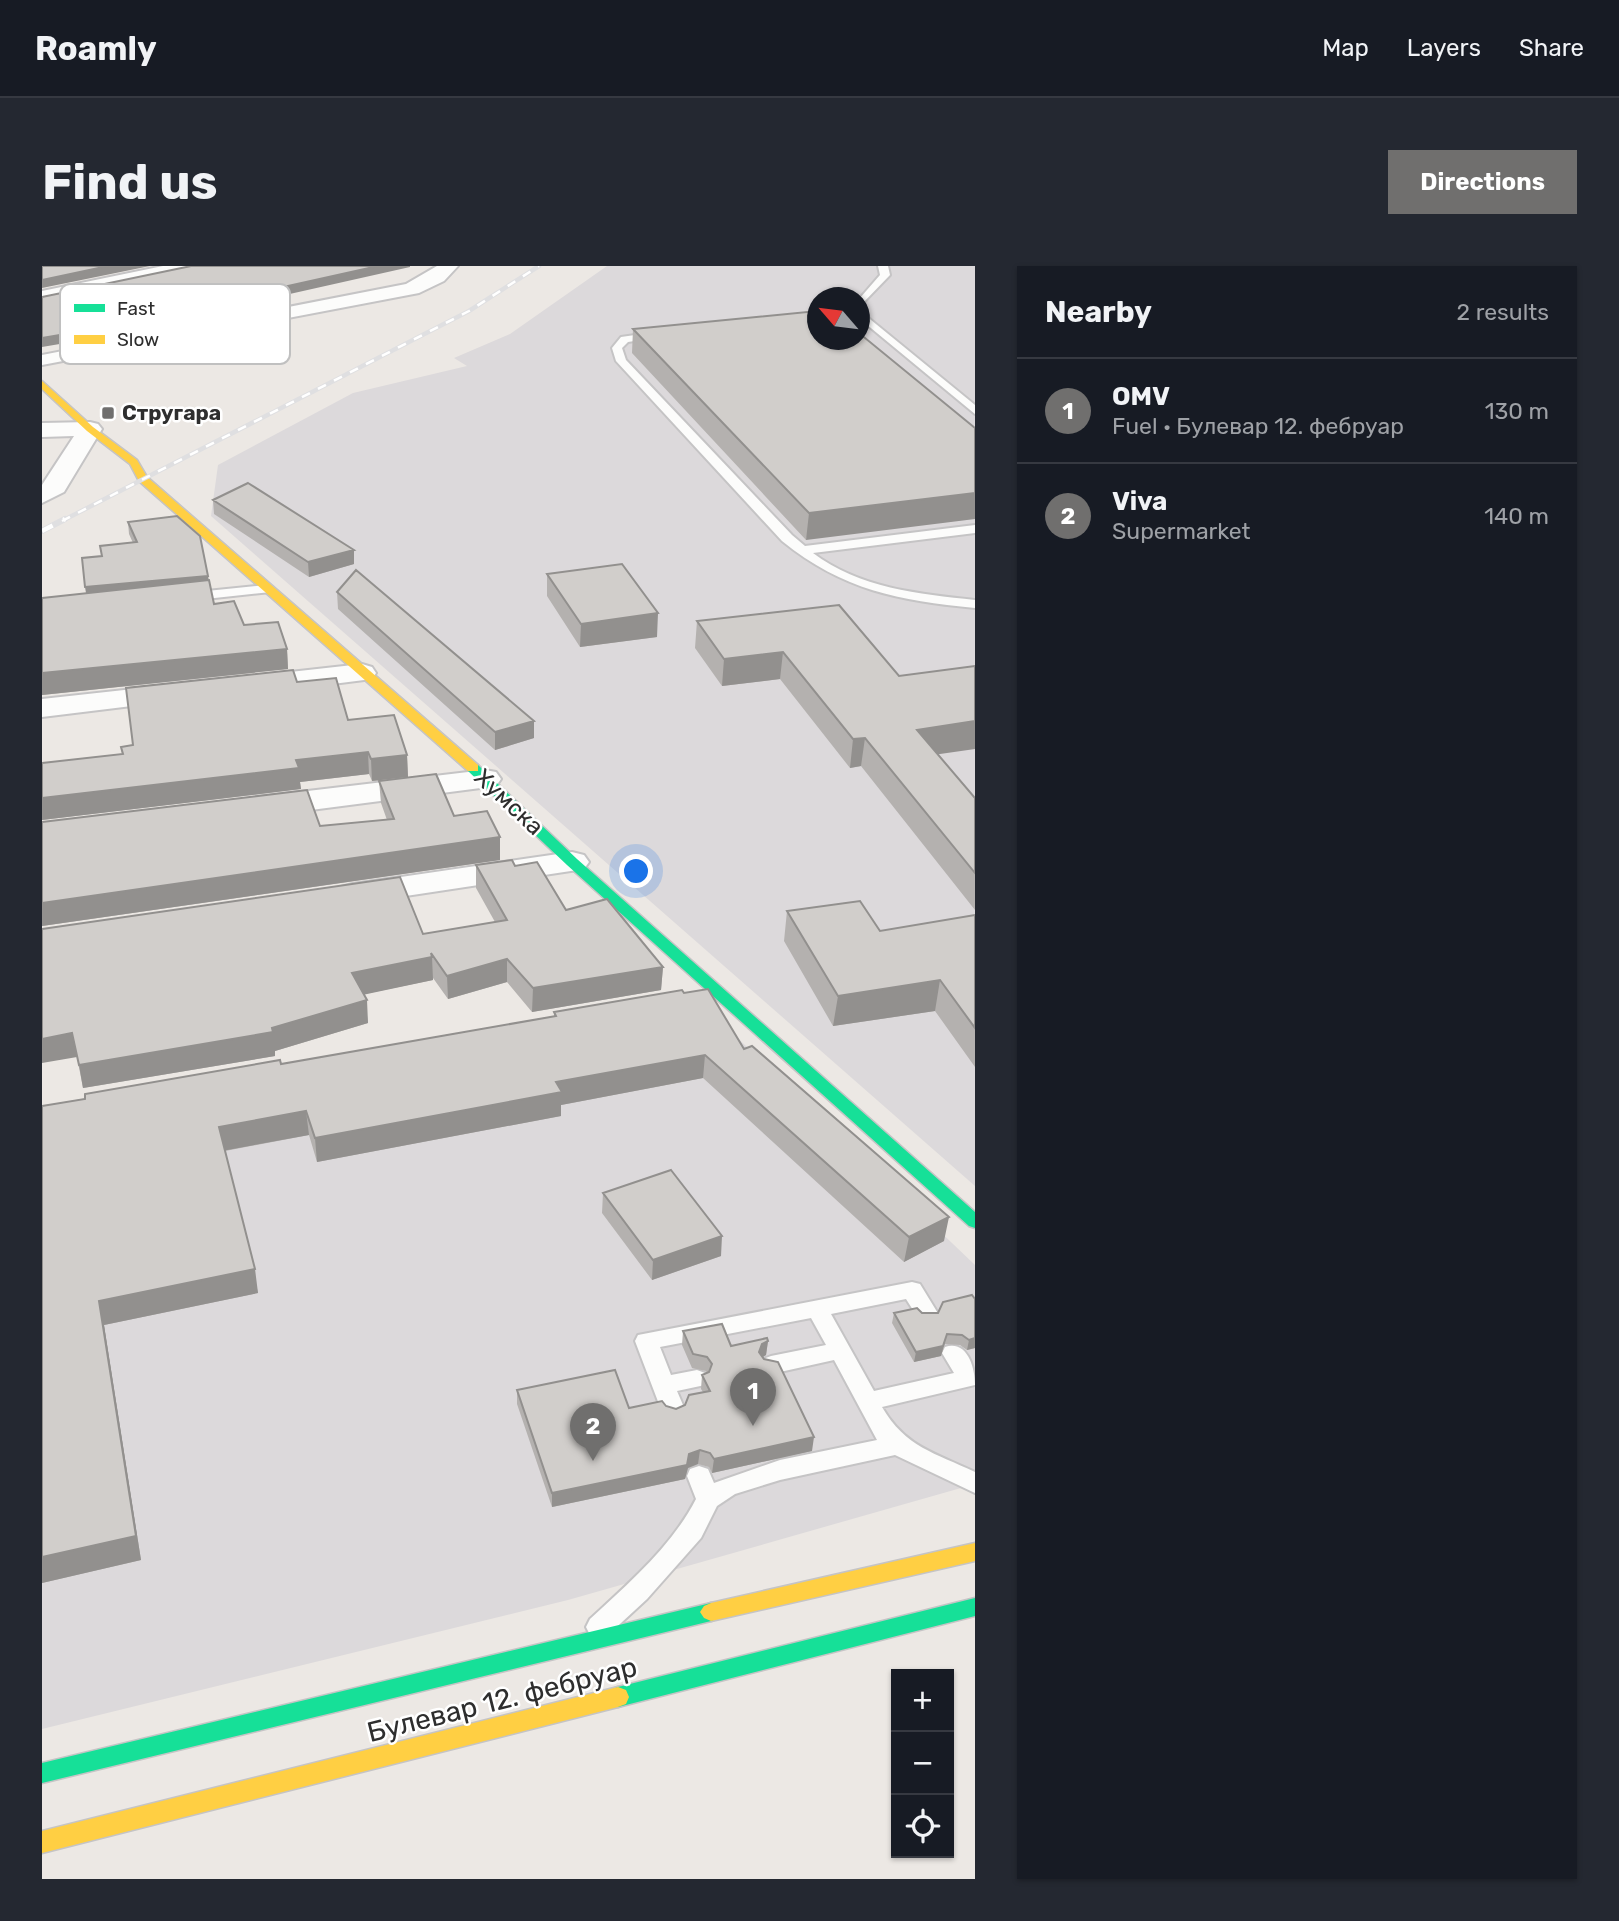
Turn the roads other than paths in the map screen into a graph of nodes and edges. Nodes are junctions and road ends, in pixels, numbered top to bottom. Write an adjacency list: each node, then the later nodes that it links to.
1 (191, 266): 4 (street)
2 (447, 266): 8 (street)
3 (883, 266): 5 (lane)
4 (104, 284)
5 (870, 291)
6 (60, 293): 7 (street)
7 (42, 297)
8 (290, 312)
9 (870, 323): 12 (lane)
10 (668, 334): 17 (lane)
11 (44, 389): 13 (street, Хумска)
12 (975, 411)
13 (90, 429): 14 (street); 15 (street); 18 (street, Хумска)
14 (42, 430)
15 (42, 496)
16 (975, 529): 17 (lane)
17 (803, 550): 20 (lane)
18 (266, 589): 19 (lane); 21 (street, Хумска)
19 (176, 598)
20 (975, 604)
21 (362, 673): 22 (street); 23 (street, Хумска)
22 (42, 708)
23 (485, 779): 24 (street); 25 (street, Хумска)
24 (230, 810)
25 (572, 862): 26 (street); 27 (street, Хумска)
26 (328, 898)
27 (722, 993): 28 (street); 29 (street, Хумска)
28 (682, 1000)
29 (975, 1222)
30 (817, 1308): 31 (lane); 32 (lane); 36 (lane)
31 (928, 1315)
32 (840, 1350): 34 (lane); 37 (lane)
33 (953, 1353): 37 (lane)
34 (771, 1365)
35 (697, 1379): 36 (lane)
36 (664, 1385): 38 (lane)
37 (868, 1401): 39 (lane)
38 (674, 1412)
39 (897, 1445): 41 (lane); 42 (lane)
40 (699, 1476): 42 (lane)
41 (975, 1483)
42 (708, 1499): 45 (lane)
43 (975, 1552): 45 (street, Булевар 12. фебруар)
44 (975, 1607): 47 (street, Булевар 12. фебруар)
45 (578, 1643): 46 (street, Булевар 12. фебруар)
46 (42, 1773)
47 (42, 1842)

